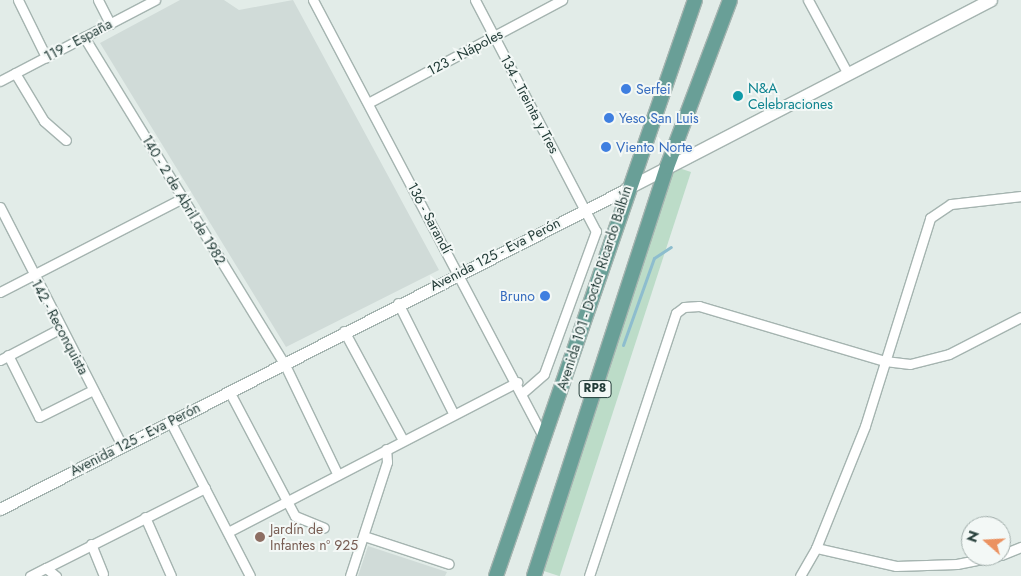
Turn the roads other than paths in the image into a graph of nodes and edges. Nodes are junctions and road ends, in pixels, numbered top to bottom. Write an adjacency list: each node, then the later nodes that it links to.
1 (18, 0): 14 (street)
2 (98, 0): 11 (street)
3 (155, 0): 11 (street, 119 - España)
4 (313, 0): 18 (street, 136 - Sarandí)
5 (475, 0): 13 (street, 134 - Treinta y Tres)
6 (562, 0): 13 (street, 123 - Nápoles)
7 (695, 0): 21 (main road, Avenida 101 - Doctor Ricardo Balbín / RP8)
8 (730, 0): 20 (main road, RP8)
9 (808, 0): 15 (street)
10 (991, 0): 15 (main road, Avenida 125 - Eva Perón)
11 (110, 24): 12 (street, 119 - España)
12 (84, 37): 14 (street, 119 - España); 23 (street, 140 - 2 de Abril de 1982)
13 (494, 37): 18 (street, 123 - Nápoles); 25 (street, 134 - Treinta y Tres)
14 (46, 57): 16 (street, 119 - España)
15 (847, 72): 20 (main road, Avenida 125 - Eva Perón)
16 (15, 73): 17 (street, 119 - España); 19 (street)
17 (0, 81)
18 (368, 103): 27 (street, 136 - Sarandí)
19 (66, 140)
20 (668, 167): 21 (main road, Avenida 125 - Eva Perón); 67 (main road, RP8)
21 (627, 189): 25 (street, Avenida 125 - Eva Perón); 43 (main road, Avenida 101 - Doctor Ricardo Balbín / RP8)
22 (1021, 196): 35 (street)
23 (184, 198): 28 (street); 36 (street, 140 - 2 de Abril de 1982)
24 (0, 207): 26 (street, 142 - Reconquista)
25 (584, 208): 27 (street, Avenida 125 - Eva Perón); 40 (street, 134 - Treinta y Tres)
26 (4, 227): 28 (street, 142 - Reconquista)
27 (458, 274): 30 (street, Avenida 125 - Eva Perón); 37 (street, 136 - Sarandí)
28 (33, 276): 29 (street); 32 (street, 142 - Reconquista)
29 (0, 292)
30 (398, 303): 33 (street, Avenida 125 - Eva Perón); 41 (street)
31 (1021, 317): 35 (street)
32 (61, 328): 34 (street); 38 (street, 142 - Reconquista)
33 (344, 331): 36 (street, Avenida 125 - Eva Perón); 44 (street)
34 (4, 358): 38 (street)
35 (885, 361): 56 (street); 68 (street)
36 (284, 363): 39 (street, Avenida 125 - Eva Perón); 47 (street, 140 - 2 de Abril de 1982)
37 (517, 382): 40 (street, 136 - Sarandí); 41 (street)
38 (93, 390): 45 (street, 142 - Reconquista)
39 (229, 391): 42 (street, Avenida 125 - Eva Perón); 49 (street)
40 (522, 393): 43 (street, 136 - Sarandí)
41 (453, 414): 44 (street)
42 (170, 421): 45 (street, Avenida 125 - Eva Perón); 48 (street)
43 (544, 438): 66 (main road, Avenida 101 - Doctor Ricardo Balbín / RP8)
44 (403, 440): 46 (street)
45 (122, 445): 50 (street, Avenida 125 - Eva Perón)
46 (386, 449): 47 (street); 54 (street)
47 (338, 475): 49 (street)
48 (205, 488): 51 (street); 53 (street)
49 (286, 502): 52 (street); 53 (street)
50 (0, 509)
51 (145, 517): 55 (street); 63 (street)
52 (324, 528)
53 (228, 532): 64 (street)
54 (364, 536): 58 (street); 65 (street)
55 (91, 544): 59 (street); 60 (street)
56 (816, 548): 57 (street); 69 (street)
57 (961, 563)
58 (449, 564)
59 (46, 568): 61 (street); 62 (street)
60 (104, 574)
61 (30, 576)
62 (56, 576)
63 (171, 576)
64 (250, 576)
65 (350, 576)
66 (496, 576)
67 (534, 576)
68 (590, 576)
69 (800, 576)

